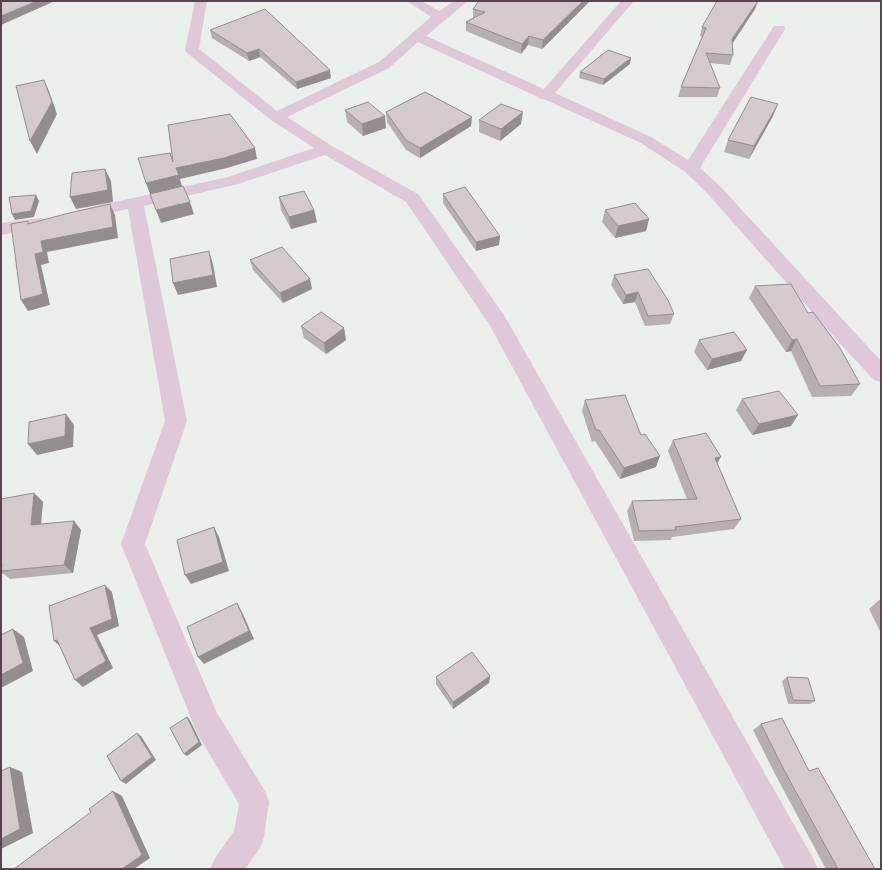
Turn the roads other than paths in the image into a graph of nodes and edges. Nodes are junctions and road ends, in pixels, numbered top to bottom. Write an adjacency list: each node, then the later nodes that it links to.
1 (201, 1): 9 (street)
2 (413, 1): 5 (street)
3 (462, 1): 5 (street)
4 (628, 1): 8 (street)
5 (438, 17): 7 (street)
6 (779, 29): 11 (street)
7 (418, 37): 8 (street); 9 (street)
8 (545, 96): 11 (street)
9 (276, 117): 10 (street)
10 (326, 149): 12 (street); 16 (street)
11 (691, 169): 14 (street)
12 (135, 204): 13 (street); 15 (street)
13 (1, 229)
14 (881, 374)
15 (226, 869)
16 (802, 869)

